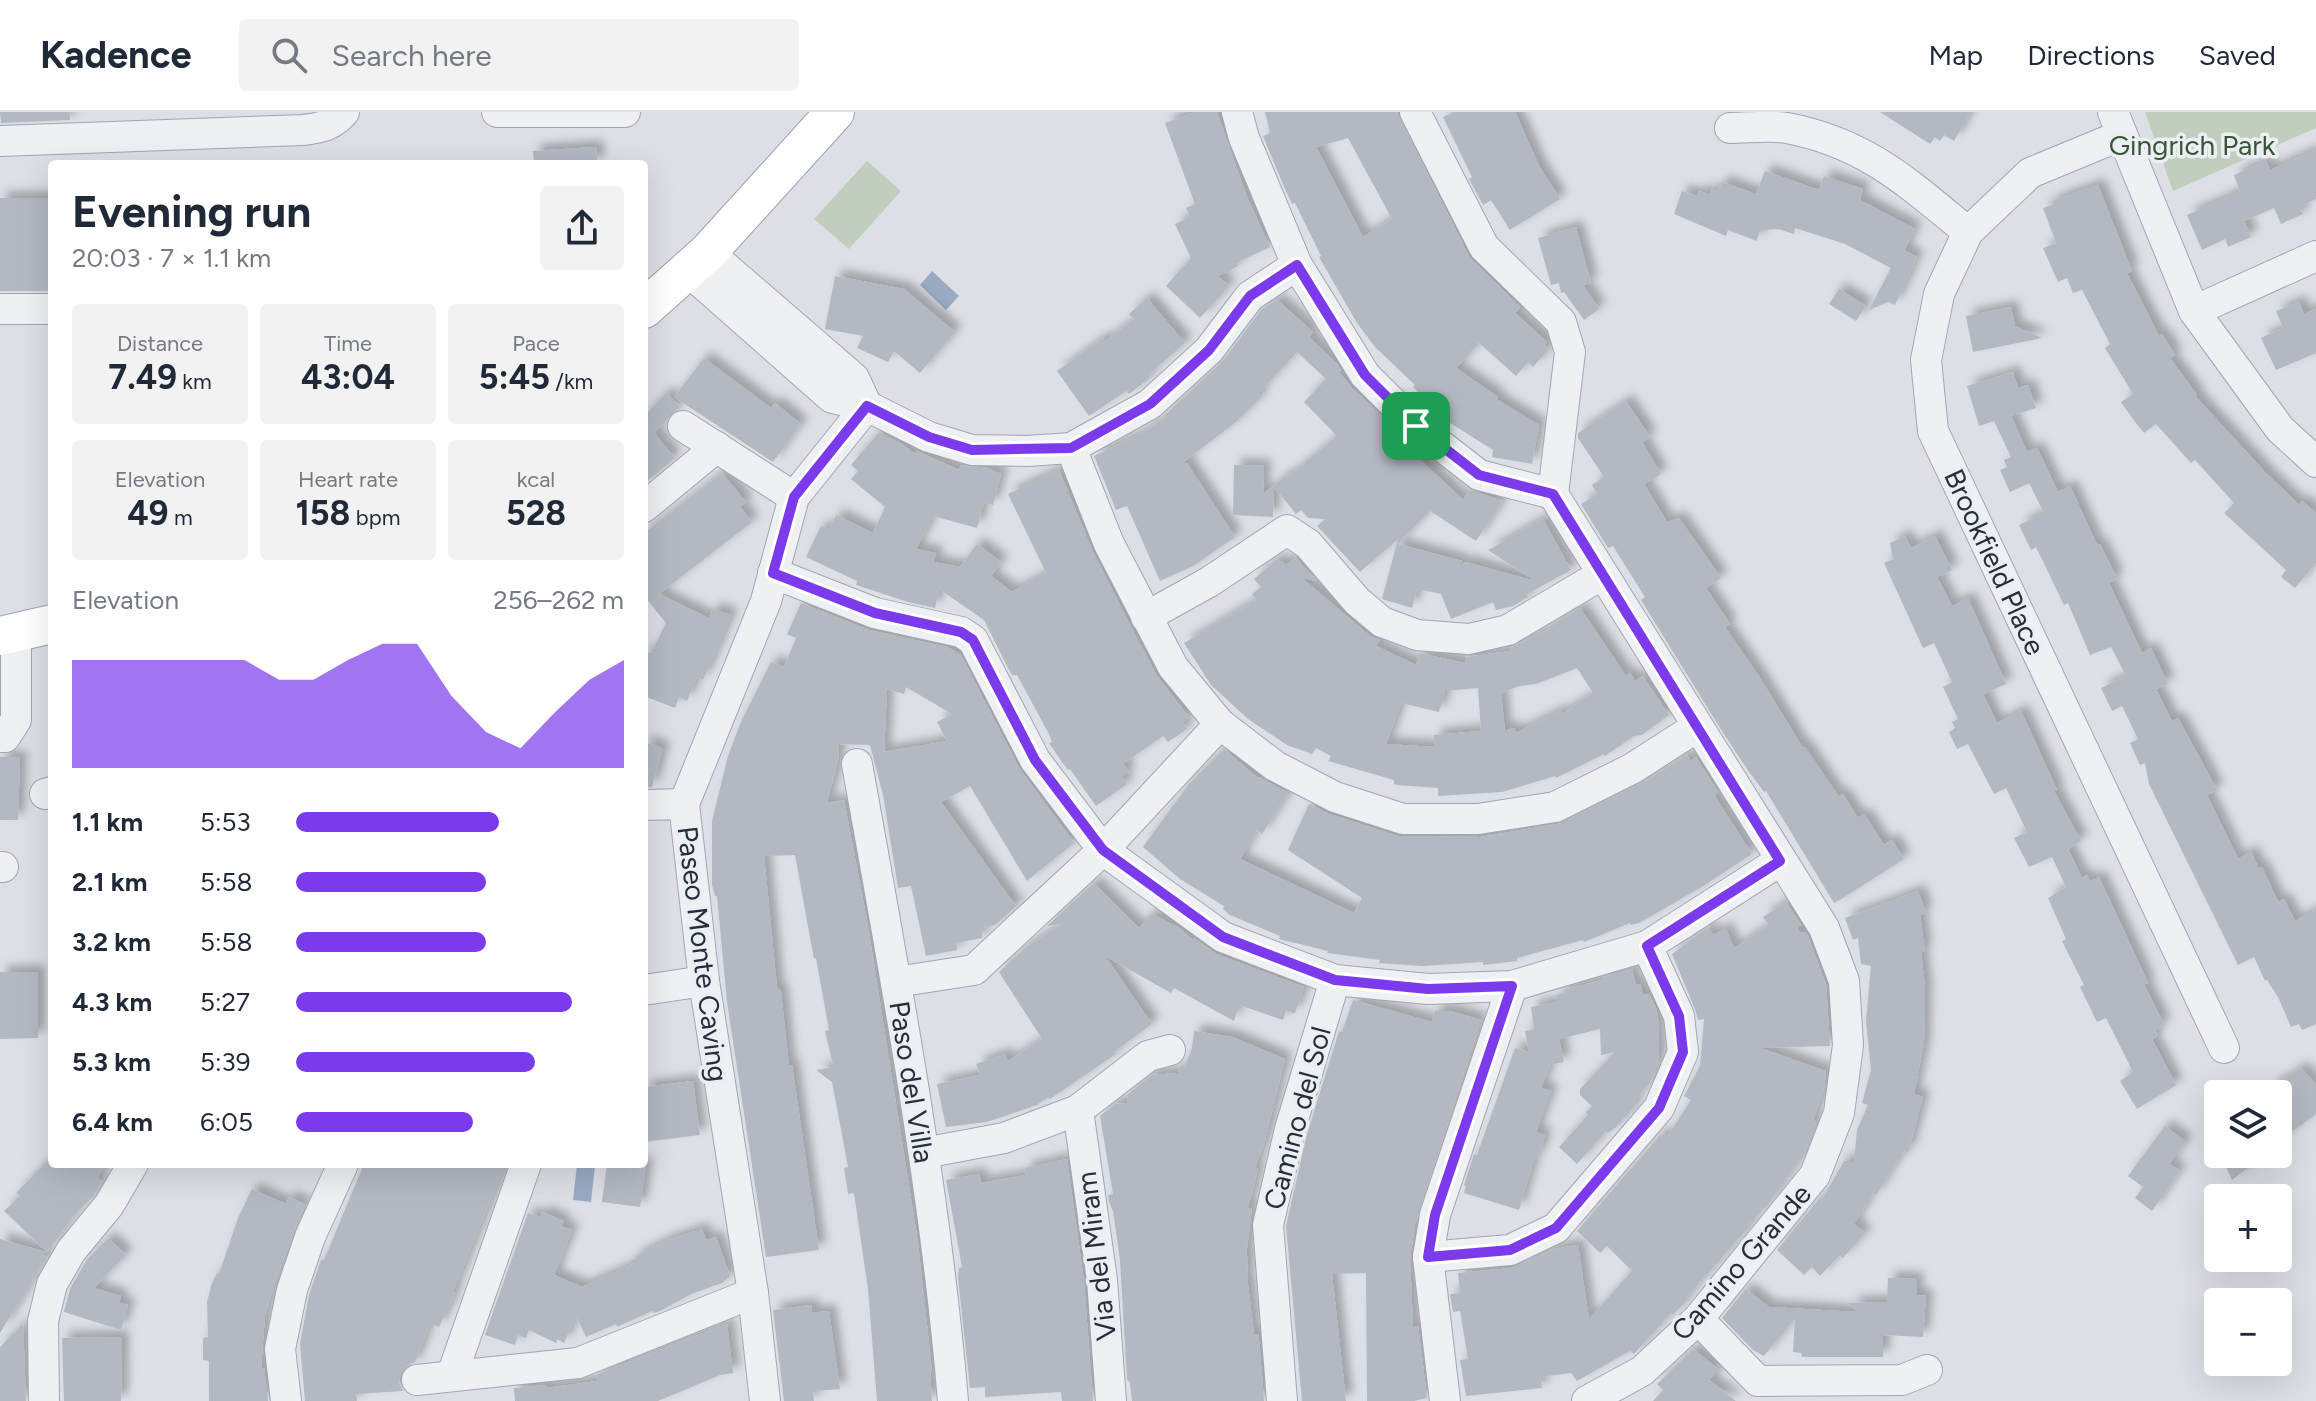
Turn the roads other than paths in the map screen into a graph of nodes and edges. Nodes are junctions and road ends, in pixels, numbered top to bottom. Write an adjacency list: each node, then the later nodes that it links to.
1 (344, 112): 8 (street)
2 (497, 112): 7 (street)
3 (625, 112): 7 (street)
4 (835, 112): 14 (main road)
5 (1237, 112): 15 (street)
6 (1415, 112): 25 (street)
7 (543, 113)
8 (291, 121): 11 (street)
9 (2118, 124): 12 (street, Brookfield Place); 19 (street)
10 (1730, 128): 12 (street)
11 (0, 141)
12 (1968, 232): 47 (street, Brookfield Place)
13 (2316, 256): 19 (street)
14 (698, 261): 16 (main road); 20 (street)
15 (1297, 265): 23 (street); 25 (street)
16 (648, 305)
17 (0, 309): 18 (street)
18 (48, 309)
19 (2194, 311): 24 (street)
20 (867, 406): 23 (street); 26 (street, Paseo Monte Caving)
21 (683, 426): 22 (street)
22 (717, 447): 26 (street); 27 (street)
23 (1071, 448): 30 (street)
24 (2316, 462)
25 (1553, 494): 29 (street, Camino Grande)
26 (794, 497): 28 (street, Paseo Monte Caving)
27 (648, 504)
28 (773, 573): 37 (street, Paseo Monte Caving); 39 (street)
29 (1601, 575): 30 (street); 34 (street, Camino Grande)
30 (1146, 617): 33 (street)
31 (48, 625): 32 (main road)
32 (8, 634): 35 (street)
33 (1220, 724): 34 (street); 39 (street)
34 (1697, 727): 40 (street, Camino Grande)
35 (0, 737)
36 (857, 764): 44 (street, Paso del Villa)
37 (684, 804): 38 (street); 43 (street, Paseo Monte Caving)
38 (648, 805)
39 (1103, 850): 42 (street); 44 (street)
40 (1780, 861): 41 (street); 56 (street, Camino Grande)
41 (1647, 946): 45 (street); 54 (street)
42 (1335, 980): 45 (street); 65 (street, Camino del Sol)
43 (704, 981): 46 (street); 55 (street, Paseo Monte Caving)
44 (896, 982): 50 (street, Paso del Villa)
45 (1512, 986): 54 (street)
46 (648, 989)
47 (2224, 1048)
48 (1170, 1050): 49 (street)
49 (1078, 1110): 50 (street); 64 (street, Via del Miram)
50 (924, 1153): 63 (street, Paso del Villa)
51 (131, 1168): 60 (street)
52 (341, 1168): 61 (street)
53 (525, 1168): 58 (street)
54 (1428, 1257): 66 (street)
55 (753, 1293): 58 (street); 62 (street, Paseo Monte Caving)
56 (1698, 1319): 57 (street); 67 (street, Camino Grande)
57 (1927, 1370)
58 (452, 1375): 59 (street)
59 (417, 1380)
60 (44, 1401)
61 (286, 1401)
62 (765, 1401)
63 (953, 1401)
64 (1111, 1401)
65 (1282, 1401)
66 (1445, 1401)
67 (1587, 1401)

